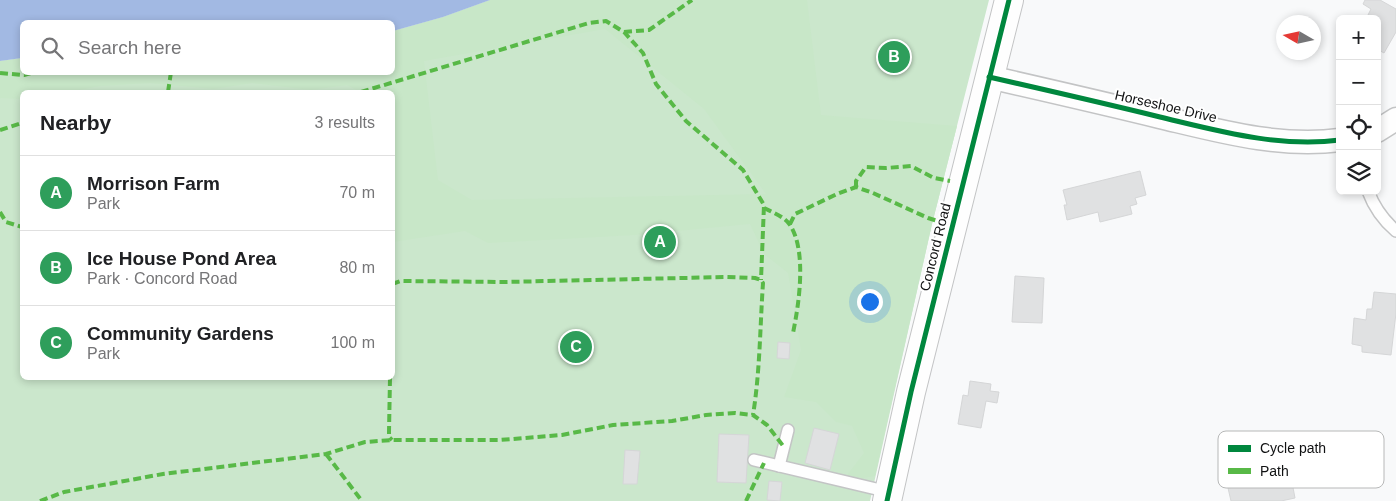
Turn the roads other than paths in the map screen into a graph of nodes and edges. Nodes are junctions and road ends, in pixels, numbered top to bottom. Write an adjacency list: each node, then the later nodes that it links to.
1 (1009, 0): 2 (street, Concord Road)
2 (989, 77): 5 (street, Horseshoe Drive); 11 (street, Concord Road)
3 (1396, 119): 4 (street)
4 (1381, 128)
5 (1336, 141)
6 (1369, 195): 7 (lane)
7 (1396, 231)
8 (788, 430): 10 (lane)
9 (754, 460): 10 (lane)
10 (779, 466): 11 (lane)
11 (888, 497)

